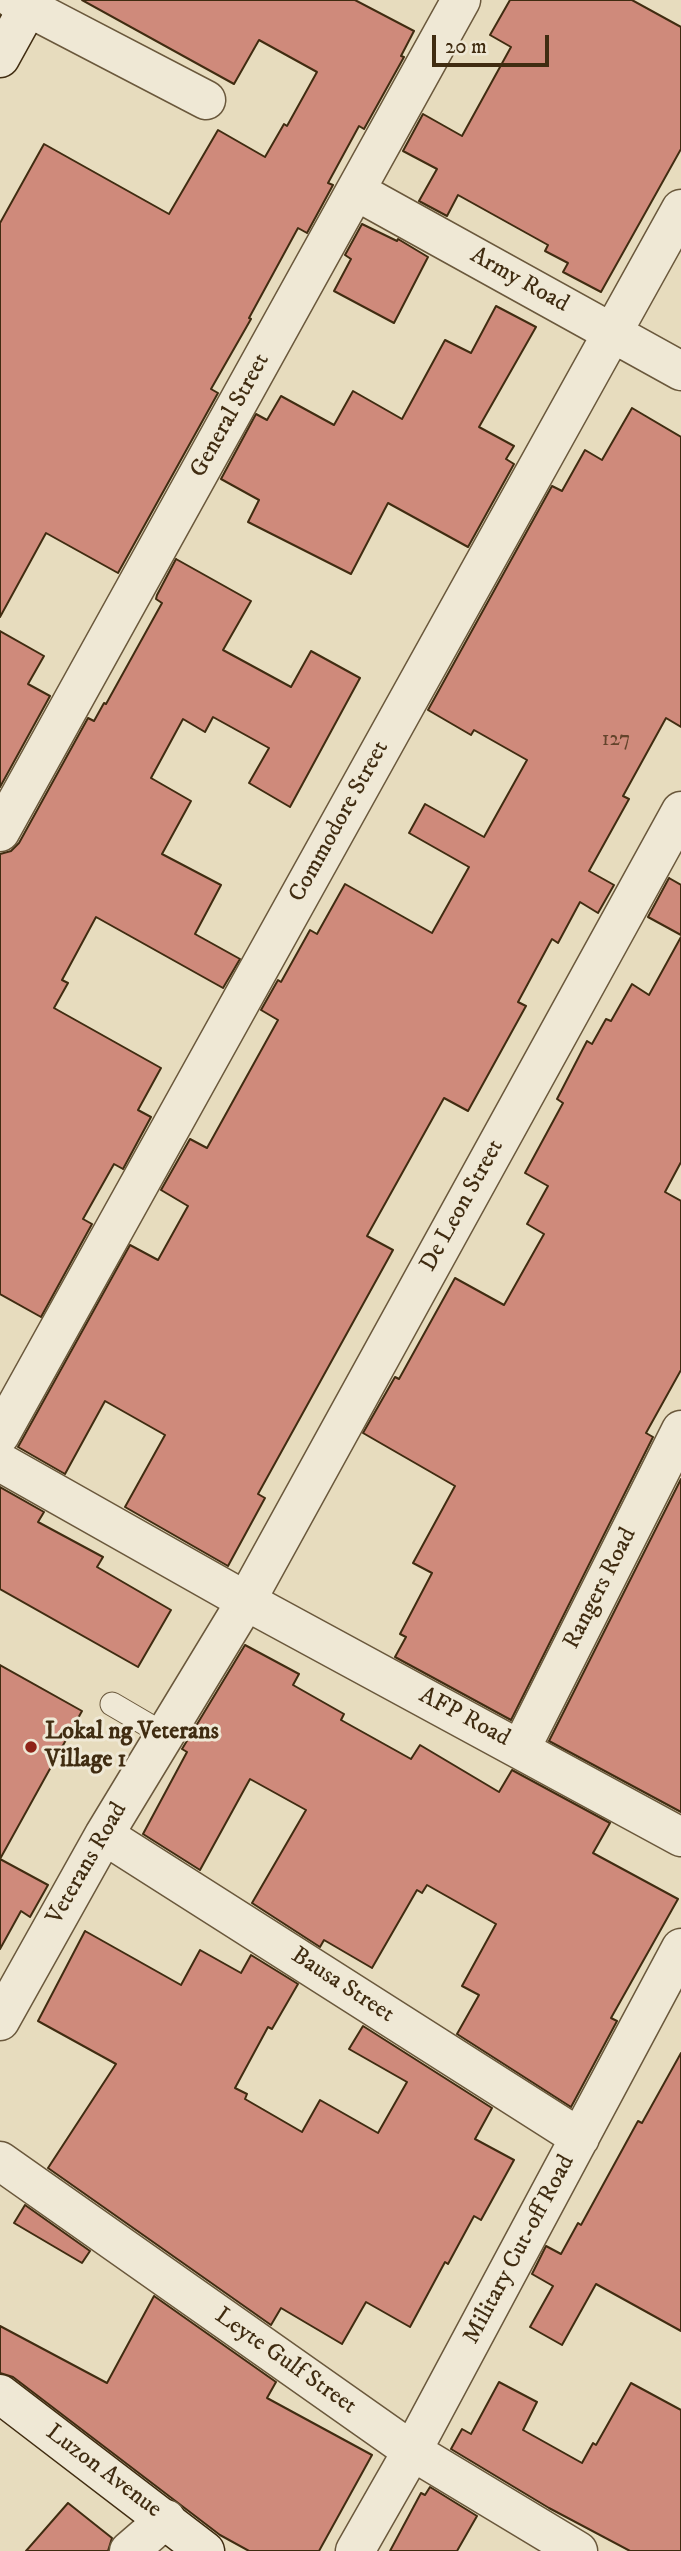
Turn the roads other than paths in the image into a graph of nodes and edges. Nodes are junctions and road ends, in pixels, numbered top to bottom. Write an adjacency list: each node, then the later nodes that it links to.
1 (461, 0): 5 (street, General Street)
2 (25, 3): 3 (street); 4 (street)
3 (0, 58)
4 (206, 100)
5 (356, 191): 7 (street, Army Road); 10 (street, General Street)
6 (681, 209): 7 (street, Commodore Street)
7 (612, 333): 8 (street, Army Road); 12 (street, Commodore Street)
8 (681, 371)
9 (681, 811): 14 (street, De Leon Street)
10 (0, 832)
11 (681, 1430): 17 (street, Rangers Road)
12 (0, 1435)
13 (0, 1462): 14 (street, AFP Road)
14 (246, 1601): 16 (street, Veterans Road); 17 (street, AFP Road)
15 (113, 1704): 16 (lane)
16 (165, 1735): 18 (street, Veterans Road)
17 (521, 1748): 19 (street, AFP Road)
18 (104, 1835): 21 (street, Veterans Road); 22 (street, Bausa Street)
19 (681, 1836)
20 (681, 1948): 22 (street, Military Cut-off Road)
21 (0, 2021)
22 (580, 2138): 25 (street, Military Cut-off Road)
23 (0, 2161): 25 (street, Leyte Gulf Street)
24 (0, 2394): 26 (street, Luzon Avenue)
25 (412, 2452): 29 (street, Military Cut-off Road); 30 (street, Leyte Gulf Street)
26 (166, 2519): 27 (street); 28 (street, Luzon Avenue)
27 (129, 2551)
28 (205, 2551)
29 (355, 2551)
30 (578, 2551)

